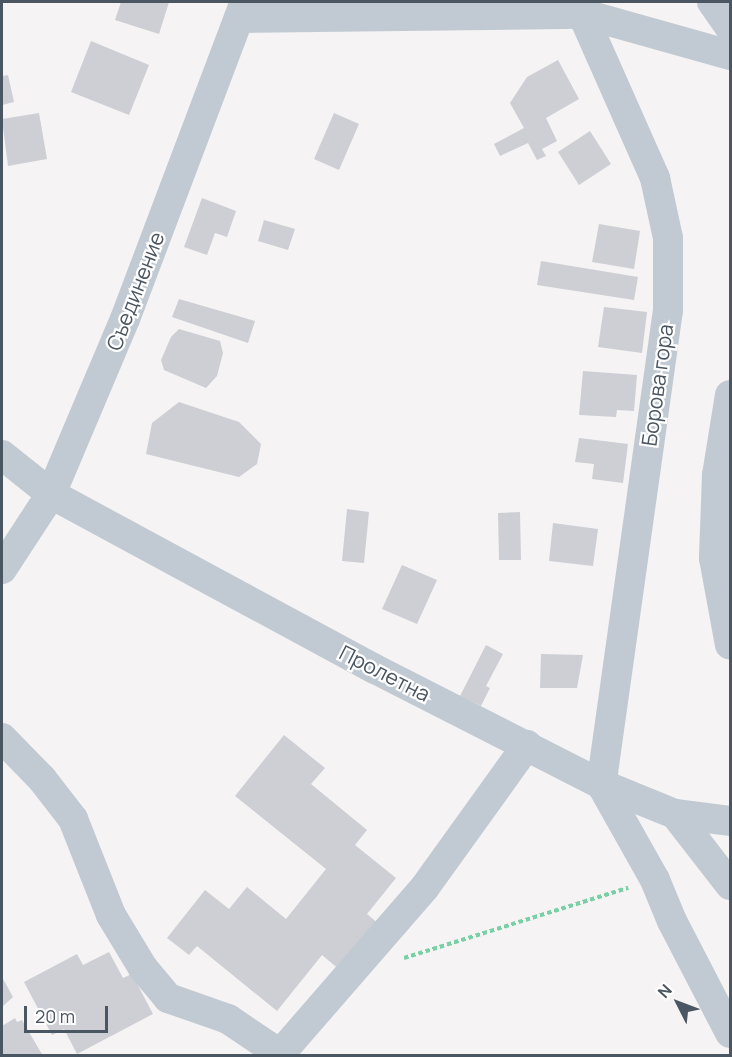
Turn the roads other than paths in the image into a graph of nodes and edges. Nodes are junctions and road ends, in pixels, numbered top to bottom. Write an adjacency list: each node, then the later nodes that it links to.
1 (712, 2): 4 (street)
2 (580, 8): 3 (street); 5 (street); 13 (street, Борова гора)
3 (242, 10): 8 (street, Съединение)
4 (730, 28)
5 (730, 55)
6 (730, 395): 10 (street)
7 (2, 455): 8 (street, Пролетна)
8 (51, 494): 9 (street, Съединение); 12 (street, Пролетна)
9 (2, 569)
10 (730, 645)
11 (2, 738): 12 (street)
12 (527, 745): 13 (street, Пролетна)
13 (602, 784): 14 (street, Пролетна); 17 (street)
14 (675, 814): 15 (street, Пролетна); 16 (street)
15 (730, 821)
16 (730, 885)
17 (730, 1033)

